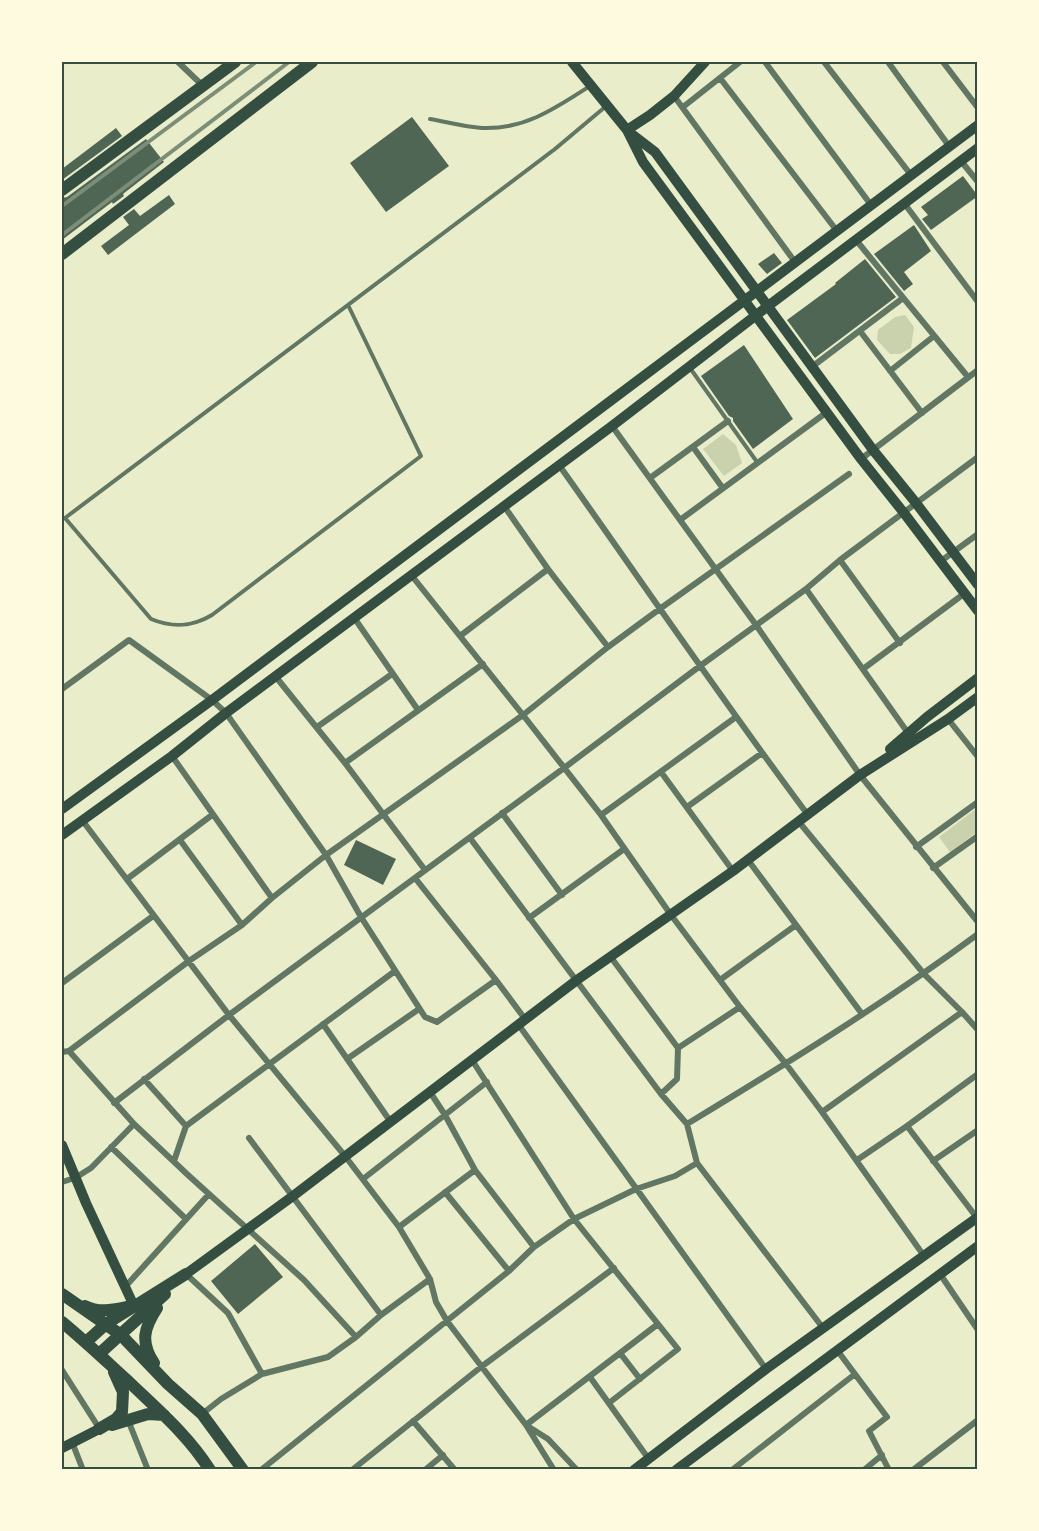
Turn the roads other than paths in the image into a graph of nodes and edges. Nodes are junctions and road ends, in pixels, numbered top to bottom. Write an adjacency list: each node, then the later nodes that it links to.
1 (178, 62): 12 (street)
2 (234, 62): 12 (main road)
3 (312, 62): 31 (main road)
4 (705, 62): 14 (main road)
5 (740, 62): 11 (street)
6 (765, 62): 28 (street)
7 (824, 62): 24 (street)
8 (888, 62): 21 (street)
9 (944, 62): 17 (street)
10 (577, 63): 13 (main road)
11 (720, 78): 16 (street); 29 (street)
12 (202, 85): 26 (main road)
13 (591, 86): 15 (main road); 18 (lane)
14 (674, 96): 16 (street); 20 (main road)
15 (606, 106): 20 (main road); 37 (lane)
16 (683, 107): 32 (street)
17 (978, 108)
18 (430, 119)
19 (978, 125): 21 (main road)
20 (627, 130): 33 (main road); 35 (main road)
21 (949, 146): 24 (main road)
22 (978, 148): 23 (main road)
23 (961, 160): 25 (street); 27 (main road)
24 (911, 175): 28 (main road)
25 (978, 182)
26 (62, 190)
27 (904, 203): 30 (main road); 36 (street)
28 (871, 205): 29 (main road)
29 (837, 231): 32 (main road)
30 (856, 240): 34 (street); 38 (main road)
31 (62, 254)
32 (795, 262): 33 (main road)
33 (757, 291): 35 (main road); 38 (main road)
34 (903, 298): 40 (street); 41 (street)
35 (745, 301): 39 (main road); 89 (main road)
36 (978, 302)
37 (348, 304): 37 (lane)
38 (768, 306): 39 (main road); 42 (main road)
39 (757, 315): 43 (main road); 47 (main road)
40 (860, 331): 42 (street); 45 (street)
41 (934, 336): 45 (street); 46 (street)
42 (813, 366): 52 (main road)
43 (690, 367): 49 (lane); 50 (main road)
44 (978, 370): 46 (street)
45 (890, 371): 48 (street)
46 (968, 378): 48 (street)
47 (827, 412): 54 (main road); 55 (street)
48 (922, 413): 52 (street)
49 (728, 421): 51 (street); 55 (lane)
50 (612, 426): 56 (main road); 58 (street)
51 (693, 447): 58 (street); 59 (street)
52 (873, 450): 54 (street); 60 (main road)
53 (978, 457): 60 (street)
54 (861, 459): 62 (main road)
55 (757, 462): 59 (street)
56 (559, 465): 61 (main road); 74 (street)
57 (849, 474): 69 (street)
58 (650, 478): 63 (street)
59 (722, 487): 63 (street)
60 (916, 503): 62 (street); 65 (main road)
61 (504, 506): 68 (street); 70 (main road)
62 (904, 513): 66 (street); 67 (main road)
63 (680, 520): 69 (street)
64 (978, 534): 65 (street)
65 (954, 552): 67 (street); 71 (main road)
66 (840, 560): 72 (street); 79 (street)
67 (941, 561): 73 (main road)
68 (548, 569): 78 (street); 80 (street)
69 (716, 569): 74 (street); 77 (street)
70 (412, 576): 76 (main road); 78 (street)
71 (978, 585)
72 (806, 589): 77 (street); 83 (street)
73 (965, 593): 75 (main road); 79 (street)
74 (661, 608): 80 (street); 82 (street)
75 (978, 611)
76 (355, 619): 84 (street); 85 (main road)
77 (756, 625): 82 (street); 103 (street)
78 (460, 636): 81 (street)
79 (900, 642): 83 (street)
80 (608, 647): 92 (street)
81 (483, 664): 90 (street); 92 (street)
82 (700, 666): 93 (street); 101 (street)
83 (863, 669): 96 (street)
84 (392, 674): 90 (street); 95 (street)
85 (276, 677): 91 (main road); 95 (street)
86 (978, 678): 96 (main road)
87 (62, 689): 89 (street)
88 (978, 697): 94 (main road)
89 (212, 700): 91 (street); 106 (main road)
90 (418, 710): 100 (street)
91 (226, 713): 98 (main road); 119 (street)
92 (523, 715): 101 (street); 109 (street)
93 (736, 717): 97 (street); 102 (street)
94 (948, 719): 99 (street); 103 (main road)
95 (317, 727): 100 (street)
96 (908, 733): 103 (main road)
97 (762, 753): 105 (street); 111 (street)
98 (172, 756): 108 (street); 112 (main road)
99 (978, 757)
100 (345, 763): 109 (street)
101 (564, 768): 107 (street); 110 (street)
102 (661, 772): 105 (street); 110 (street)
103 (860, 775): 111 (main road); 117 (street)
104 (978, 802): 117 (street)
105 (687, 807): 123 (street)
106 (62, 809)
107 (502, 813): 115 (street); 126 (street)
108 (213, 815): 116 (street); 127 (street)
109 (384, 815): 119 (street); 122 (street)
110 (601, 815): 118 (street)
111 (803, 818): 120 (main road); 140 (street)
112 (82, 820): 113 (main road); 125 (street)
113 (62, 835)
114 (978, 836): 121 (street)
115 (470, 838): 122 (street); 131 (street)
116 (180, 840): 125 (street); 134 (street)
117 (916, 847): 121 (street)
118 (624, 849): 126 (street); 128 (street)
119 (326, 855): 127 (street); 130 (street)
120 (748, 860): 123 (main road); 133 (street)
121 (933, 868): 132 (street)
122 (425, 870): 124 (street)
123 (733, 871): 128 (main road)
124 (415, 878): 130 (street); 141 (street)
125 (127, 879): 129 (street)
126 (562, 894): 131 (street)
127 (272, 898): 134 (street)
128 (670, 915): 136 (main road); 143 (street)
129 (153, 916): 137 (street); 144 (street)
130 (361, 917): 138 (street); 149 (street)
131 (529, 918): 142 (street)
132 (978, 922)
133 (796, 924): 143 (street); 148 (street)
134 (242, 925): 137 (street)
135 (978, 934): 140 (street)
136 (610, 956): 142 (main road); 153 (street)
137 (189, 961): 149 (street); 154 (street)
138 (395, 971): 146 (street); 151 (street)
139 (62, 972): 144 (street)
140 (924, 974): 147 (street); 148 (street)
141 (496, 980): 146 (street); 150 (street)
142 (577, 980): 150 (main road); 163 (street)
143 (720, 980): 145 (street)
144 (64, 981)
145 (740, 1007): 153 (street); 158 (street)
146 (419, 1009): 155 (street)
147 (962, 1012): 152 (street); 165 (street)
148 (862, 1014): 158 (street)
149 (229, 1015): 157 (street); 160 (street)
150 (521, 1021): 156 (main road); 185 (street)
151 (322, 1024): 155 (street); 157 (street)
152 (976, 1025)
153 (678, 1048): 163 (street)
154 (65, 1052): 164 (street)
155 (347, 1059): 167 (street)
156 (472, 1060): 161 (street); 162 (main road)
157 (269, 1064): 170 (street); 176 (street)
158 (786, 1064): 165 (street); 169 (street)
159 (978, 1074): 171 (street)
160 (144, 1079): 164 (street); 170 (street)
161 (487, 1082): 166 (street); 191 (street)
162 (430, 1092): 166 (street); 167 (main road)
163 (661, 1094): 169 (street)
164 (114, 1103): 168 (street)
165 (822, 1112): 177 (street)
166 (445, 1115): 181 (street); 183 (street)
167 (390, 1120): 176 (main road)
168 (134, 1124): 175 (street); 178 (street)
169 (687, 1124): 180 (street)
170 (186, 1126): 178 (street)
171 (907, 1126): 177 (street); 179 (street)
172 (978, 1130): 179 (street)
173 (249, 1138): 188 (street)
174 (62, 1145): 182 (main road)
175 (111, 1147): 182 (street); 190 (street)
176 (345, 1156): 183 (street); 188 (main road)
177 (856, 1160): 196 (street)
178 (174, 1161): 187 (street)
179 (933, 1161): 189 (street)
180 (697, 1163): 185 (street); 211 (street)
181 (475, 1170): 186 (street); 195 (street)
182 (75, 1178): 184 (street); 202 (main road)
183 (363, 1179): 192 (street)
184 (62, 1182)
185 (636, 1189): 191 (street); 221 (street)
186 (445, 1192): 192 (street); 198 (street)
187 (209, 1194): 190 (street); 193 (street)
188 (293, 1196): 193 (main road); 206 (street)
189 (977, 1218): 196 (main road)
190 (186, 1219): 202 (street)
191 (574, 1219): 195 (street); 197 (street)
192 (399, 1227): 201 (street)
193 (248, 1229): 199 (main road); 214 (street)
194 (978, 1246): 200 (main road)
195 (534, 1247): 198 (street)
196 (924, 1256): 211 (main road)
197 (614, 1268): 210 (street); 220 (street)
198 (509, 1271): 207 (street)
199 (186, 1274): 204 (main road); 205 (main road); 223 (street)
200 (940, 1274): 212 (street); 216 (main road)
201 (430, 1279): 206 (street); 207 (street)
202 (124, 1287): 205 (main road)
203 (62, 1294): 205 (main road); 209 (main road)
204 (164, 1296): 213 (main road); 227 (main road)
205 (134, 1306): 209 (main road)
206 (381, 1316): 214 (street)
207 (447, 1321): 220 (street); 245 (street)
208 (62, 1322): 215 (main road)
209 (106, 1324): 213 (main road); 215 (main road)
210 (658, 1324): 217 (street); 226 (street)
211 (824, 1329): 221 (main road)
212 (978, 1330)
213 (121, 1335): 218 (main road); 227 (main road)
214 (356, 1337): 223 (street)
215 (86, 1342): 218 (main road)
216 (837, 1350): 224 (street); 252 (main road)
217 (620, 1353): 225 (street); 226 (street)
218 (99, 1354): 219 (main road)
219 (112, 1367): 229 (main road); 231 (main road)
220 (481, 1367): 233 (street); 234 (street)
221 (766, 1369): 240 (main road)
222 (62, 1370): 235 (street)
223 (262, 1374): 230 (street)
224 (855, 1374): 239 (street); 253 (street)
225 (590, 1377): 228 (street); 234 (street)
226 (639, 1379): 228 (street)
227 (168, 1384): 230 (main road)
228 (609, 1403): 240 (street)
229 (164, 1414): 231 (main road); 243 (main road)
230 (202, 1414): 244 (main road)
231 (125, 1416): 235 (main road); 242 (street)
232 (978, 1420): 256 (street)
233 (413, 1421): 238 (street); 246 (street)
234 (526, 1425): 249 (street); 250 (street)
235 (99, 1429): 236 (main road)
236 (72, 1442): 237 (main road); 241 (street)
237 (62, 1448)
238 (443, 1455): 247 (street); 248 (street)
239 (882, 1455): 254 (street); 255 (street)
240 (648, 1458): 251 (main road)
241 (83, 1470)
242 (148, 1470)
243 (210, 1470)
244 (243, 1470)
245 (261, 1470)
246 (352, 1470)
247 (425, 1470)
248 (455, 1470)
249 (554, 1470)
250 (577, 1470)
251 (634, 1470)
252 (676, 1470)
253 (732, 1470)
254 (864, 1470)
255 (889, 1470)
256 (913, 1470)

